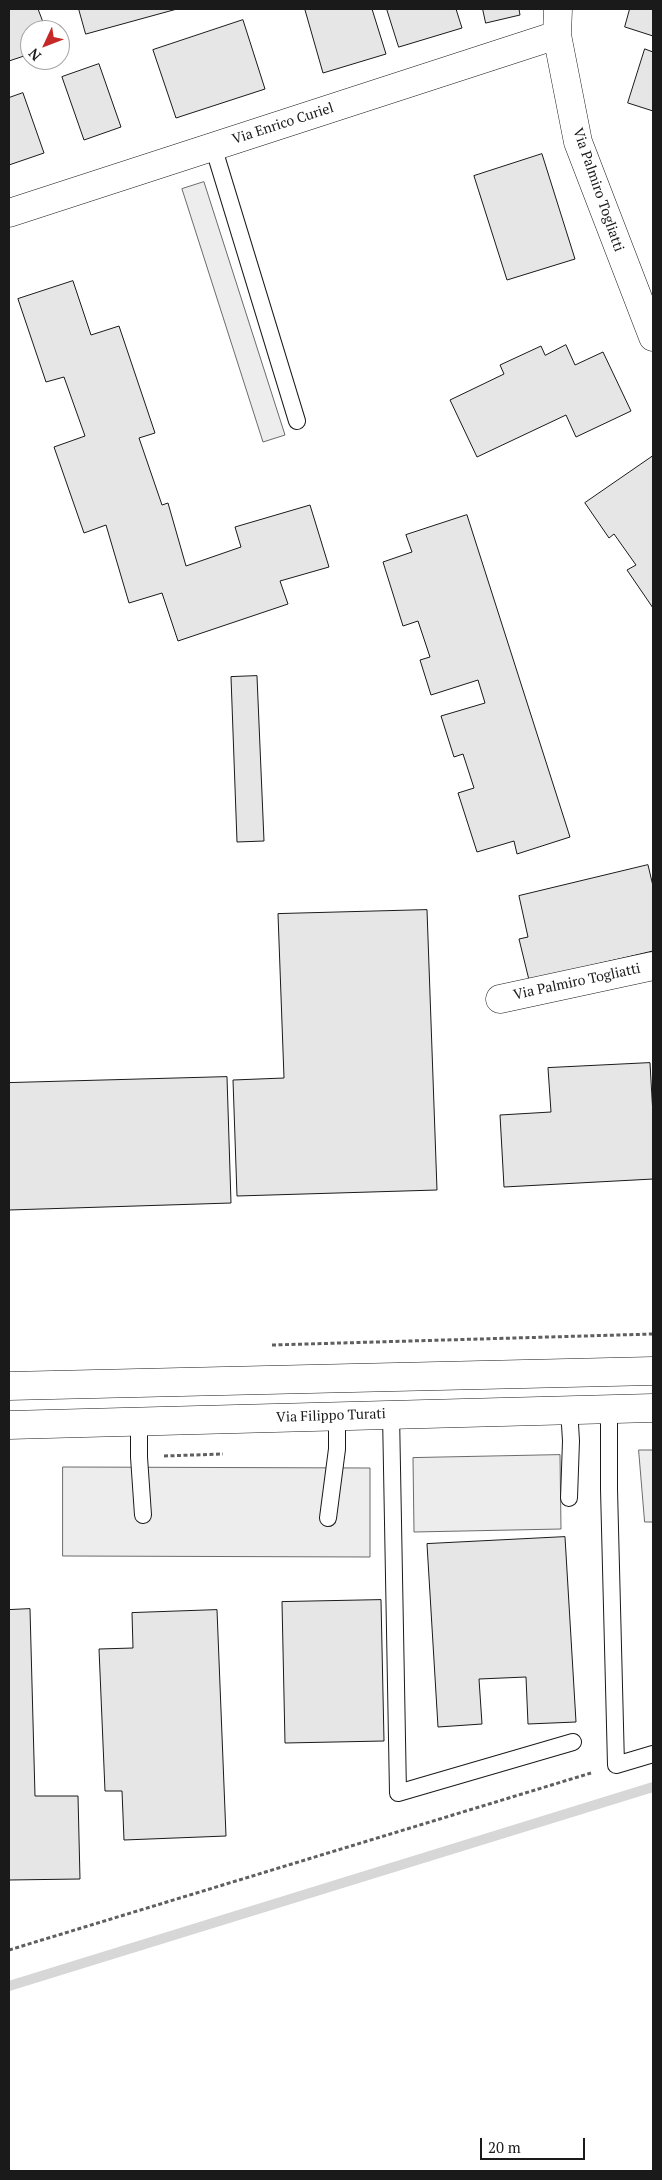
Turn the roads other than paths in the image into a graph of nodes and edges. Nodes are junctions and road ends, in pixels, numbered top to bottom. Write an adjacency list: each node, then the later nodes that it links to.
1 (558, 9): 2 (main road, Via Palmiro Togliatti)
2 (556, 35): 3 (main road, Via Enrico Curiel); 5 (main road, Via Palmiro Togliatti)
3 (213, 146): 4 (main road, Via Enrico Curiel); 6 (lane)
4 (9, 213)
5 (653, 337)
6 (296, 421)
7 (653, 966): 8 (main road, Via Palmiro Togliatti)
8 (500, 998)
9 (653, 1371): 10 (main road)
10 (9, 1386)
11 (569, 1408): 12 (main road, Via Filippo Turati); 14 (main road, Via Filippo Turati); 18 (lane)
12 (609, 1408): 13 (main road, Via Filippo Turati); 22 (lane)
13 (653, 1408)
14 (391, 1414): 15 (main road, Via Filippo Turati); 21 (lane)
15 (336, 1416): 16 (main road, Via Filippo Turati); 20 (lane)
16 (139, 1422): 17 (main road, Via Filippo Turati); 19 (lane)
17 (9, 1425)
18 (569, 1498)
19 (143, 1515)
20 (328, 1518)
21 (573, 1742)
22 (653, 1754)

